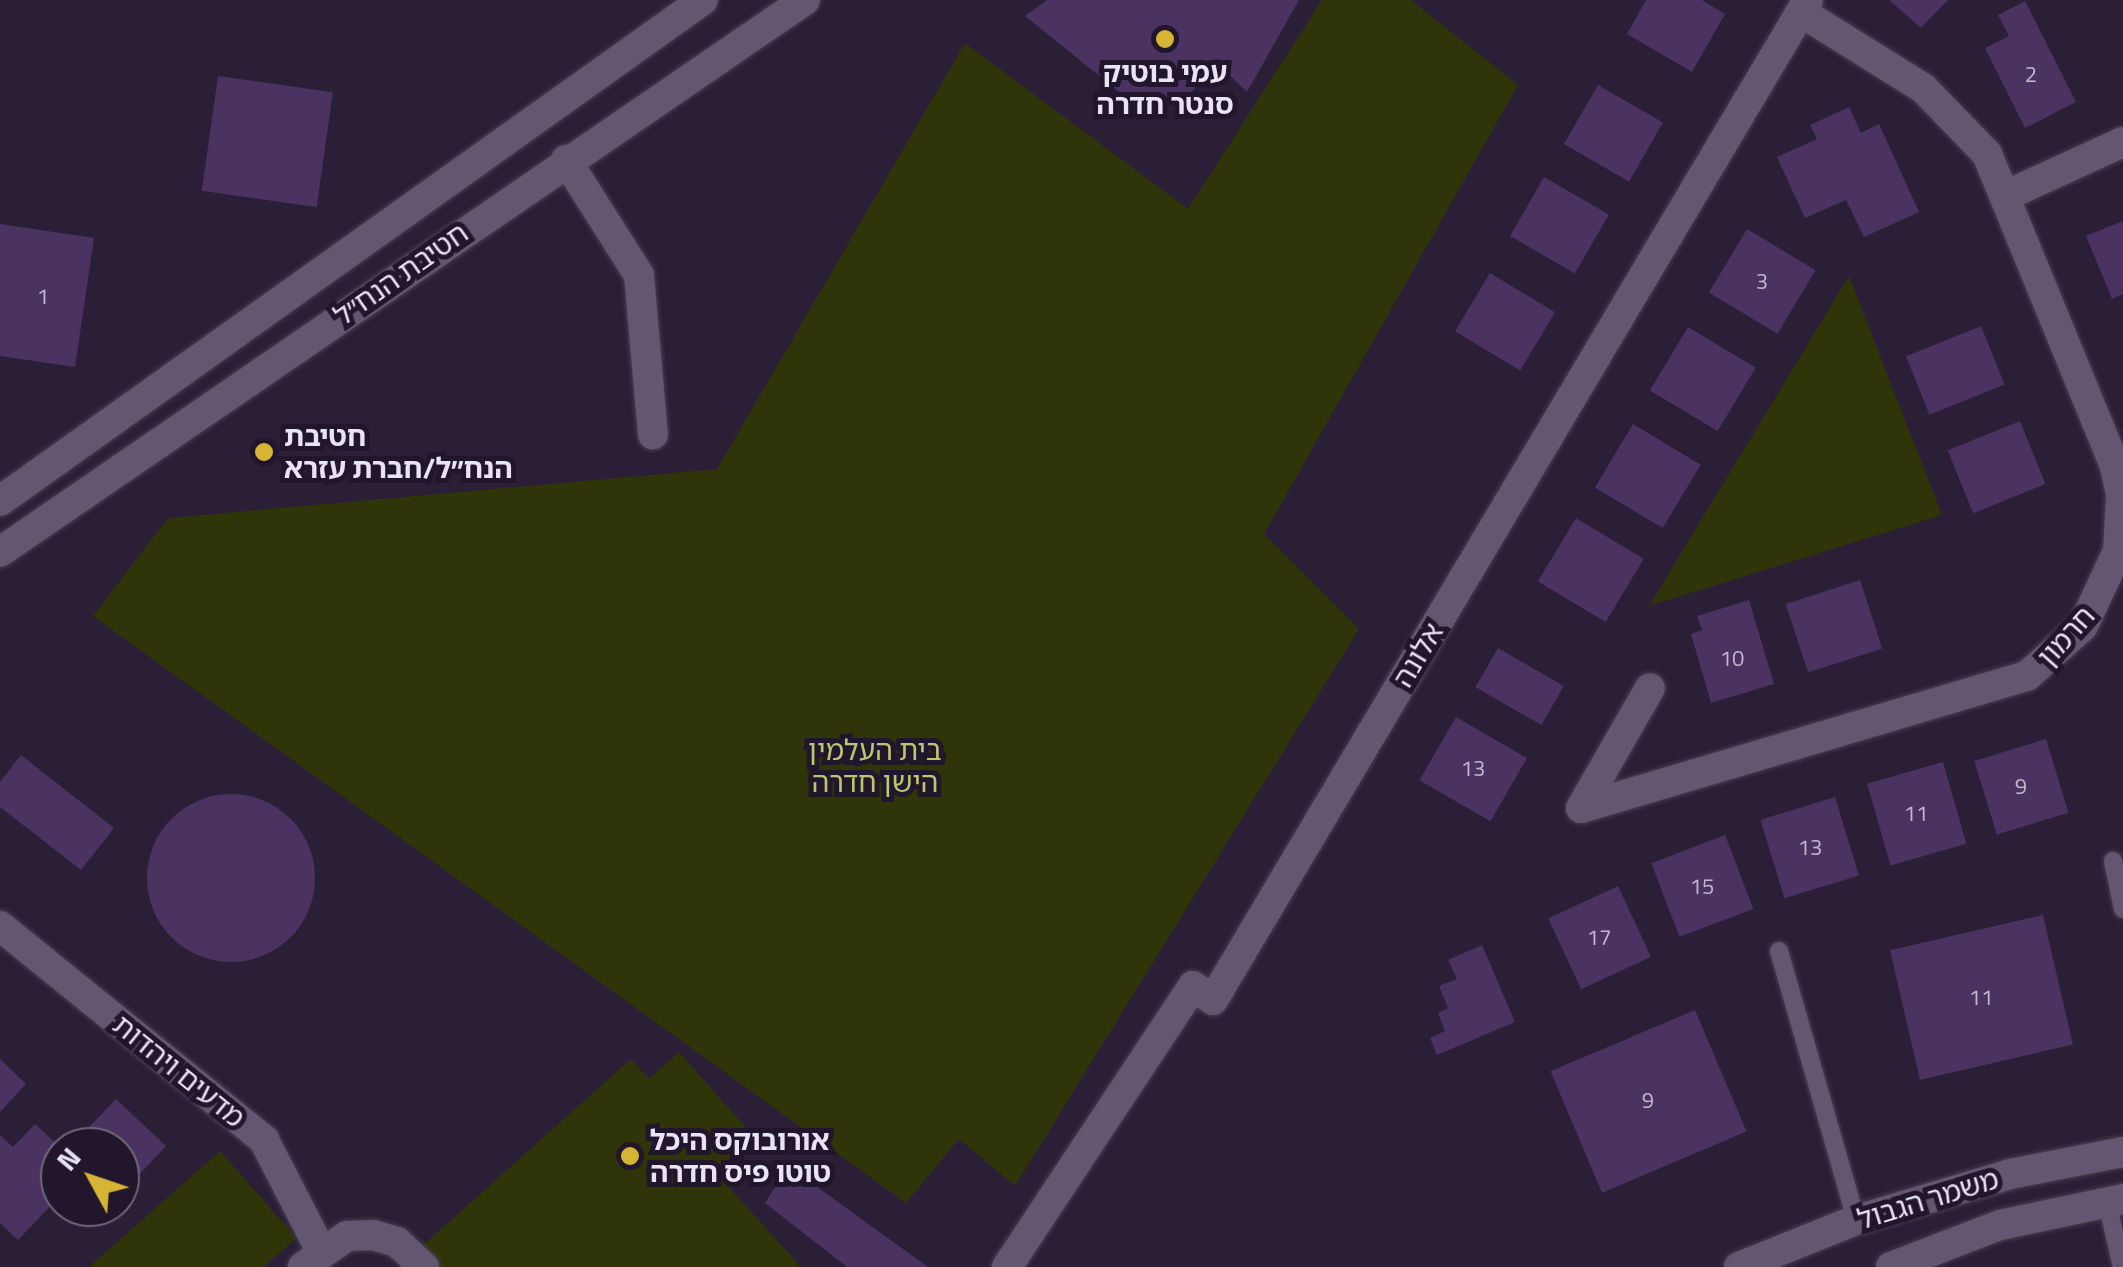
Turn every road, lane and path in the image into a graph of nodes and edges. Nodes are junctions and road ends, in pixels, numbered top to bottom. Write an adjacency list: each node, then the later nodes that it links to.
1 (703, 0): 8 (street, חטיבת הנח״ל)
2 (804, 0): 5 (street, חטיבת הנח״ל)
3 (1804, 6): 6 (street, חרמון); 21 (street, אלונה)
4 (2123, 142): 6 (street)
5 (566, 160): 7 (street); 9 (street, חטיבת הנח״ל)
6 (2005, 196): 10 (street, חרמון)
7 (652, 434)
8 (0, 501)
9 (0, 552)
10 (2110, 609): 11 (street, חרמון)
11 (1650, 688)
12 (2113, 861): 13 (lane)
13 (2123, 909)
14 (0, 926): 19 (street, מדעים ויהדות)
15 (1780, 951): 18 (lane)
16 (2123, 1152): 18 (street, משמר הגבול)
17 (2115, 1200): 23 (street, משמר הגבול); 24 (lane)
18 (1856, 1220): 22 (street, משמר הגבול)
19 (312, 1258): 20 (street)
20 (424, 1267)
21 (1006, 1267)
22 (1739, 1267)
23 (1890, 1267)
24 (2122, 1267)

